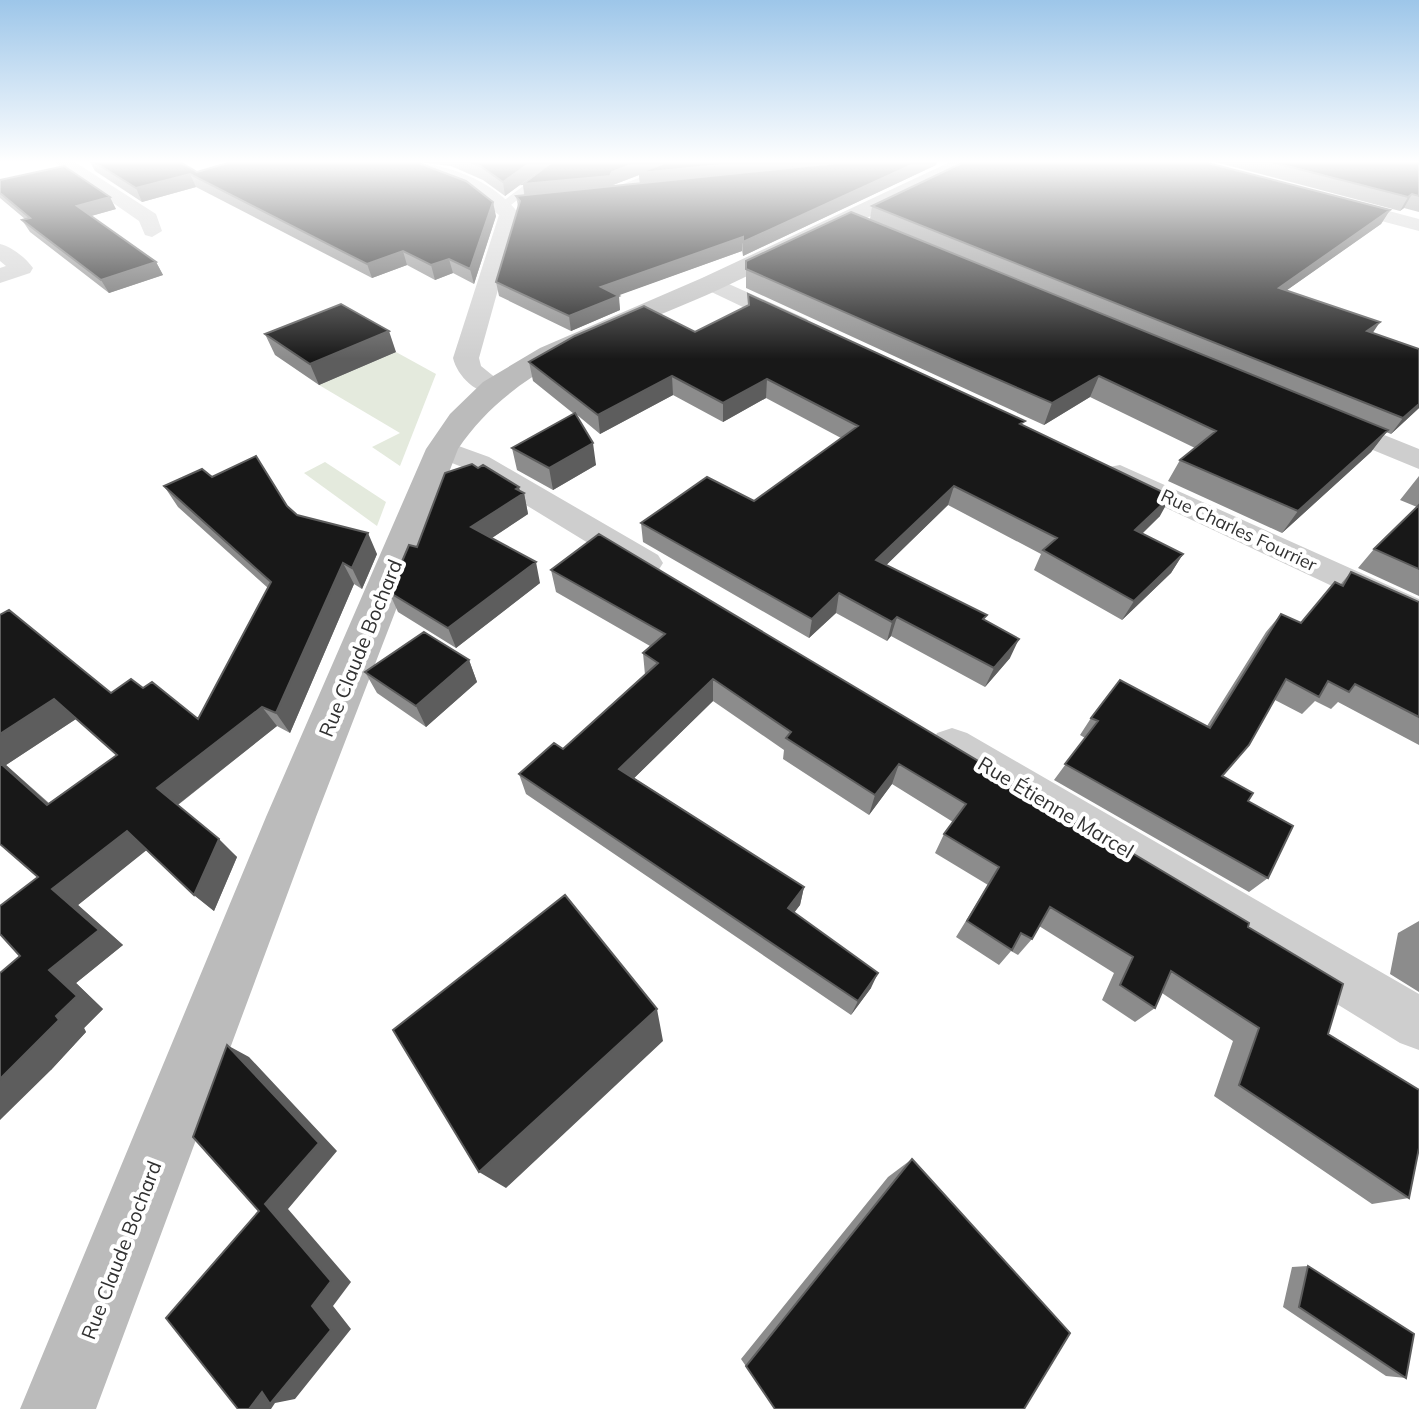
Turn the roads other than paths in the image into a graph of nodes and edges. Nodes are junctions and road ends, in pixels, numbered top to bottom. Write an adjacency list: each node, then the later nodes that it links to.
1 (151, 228): 5 (street)
2 (505, 228): 11 (street)
3 (828, 228): 9 (main road, Rue Claude Bochard)
4 (867, 228): 6 (street)
5 (152, 231)
6 (875, 231)
7 (0, 250): 8 (street)
8 (0, 276)
9 (711, 283): 10 (street); 11 (main road, Rue Claude Bochard)
10 (826, 337)
11 (494, 388): 13 (main road, Rue Claude Bochard)
12 (1309, 414): 14 (street)
13 (442, 449): 16 (street); 20 (main road, Rue Claude Bochard)
14 (1419, 460)
15 (1100, 465): 17 (street, Rue Charles Fourrier)
16 (682, 585)
17 (1419, 614)
18 (914, 723): 19 (street, Rue Étienne Marcel)
19 (1419, 1024)
20 (58, 1409)

